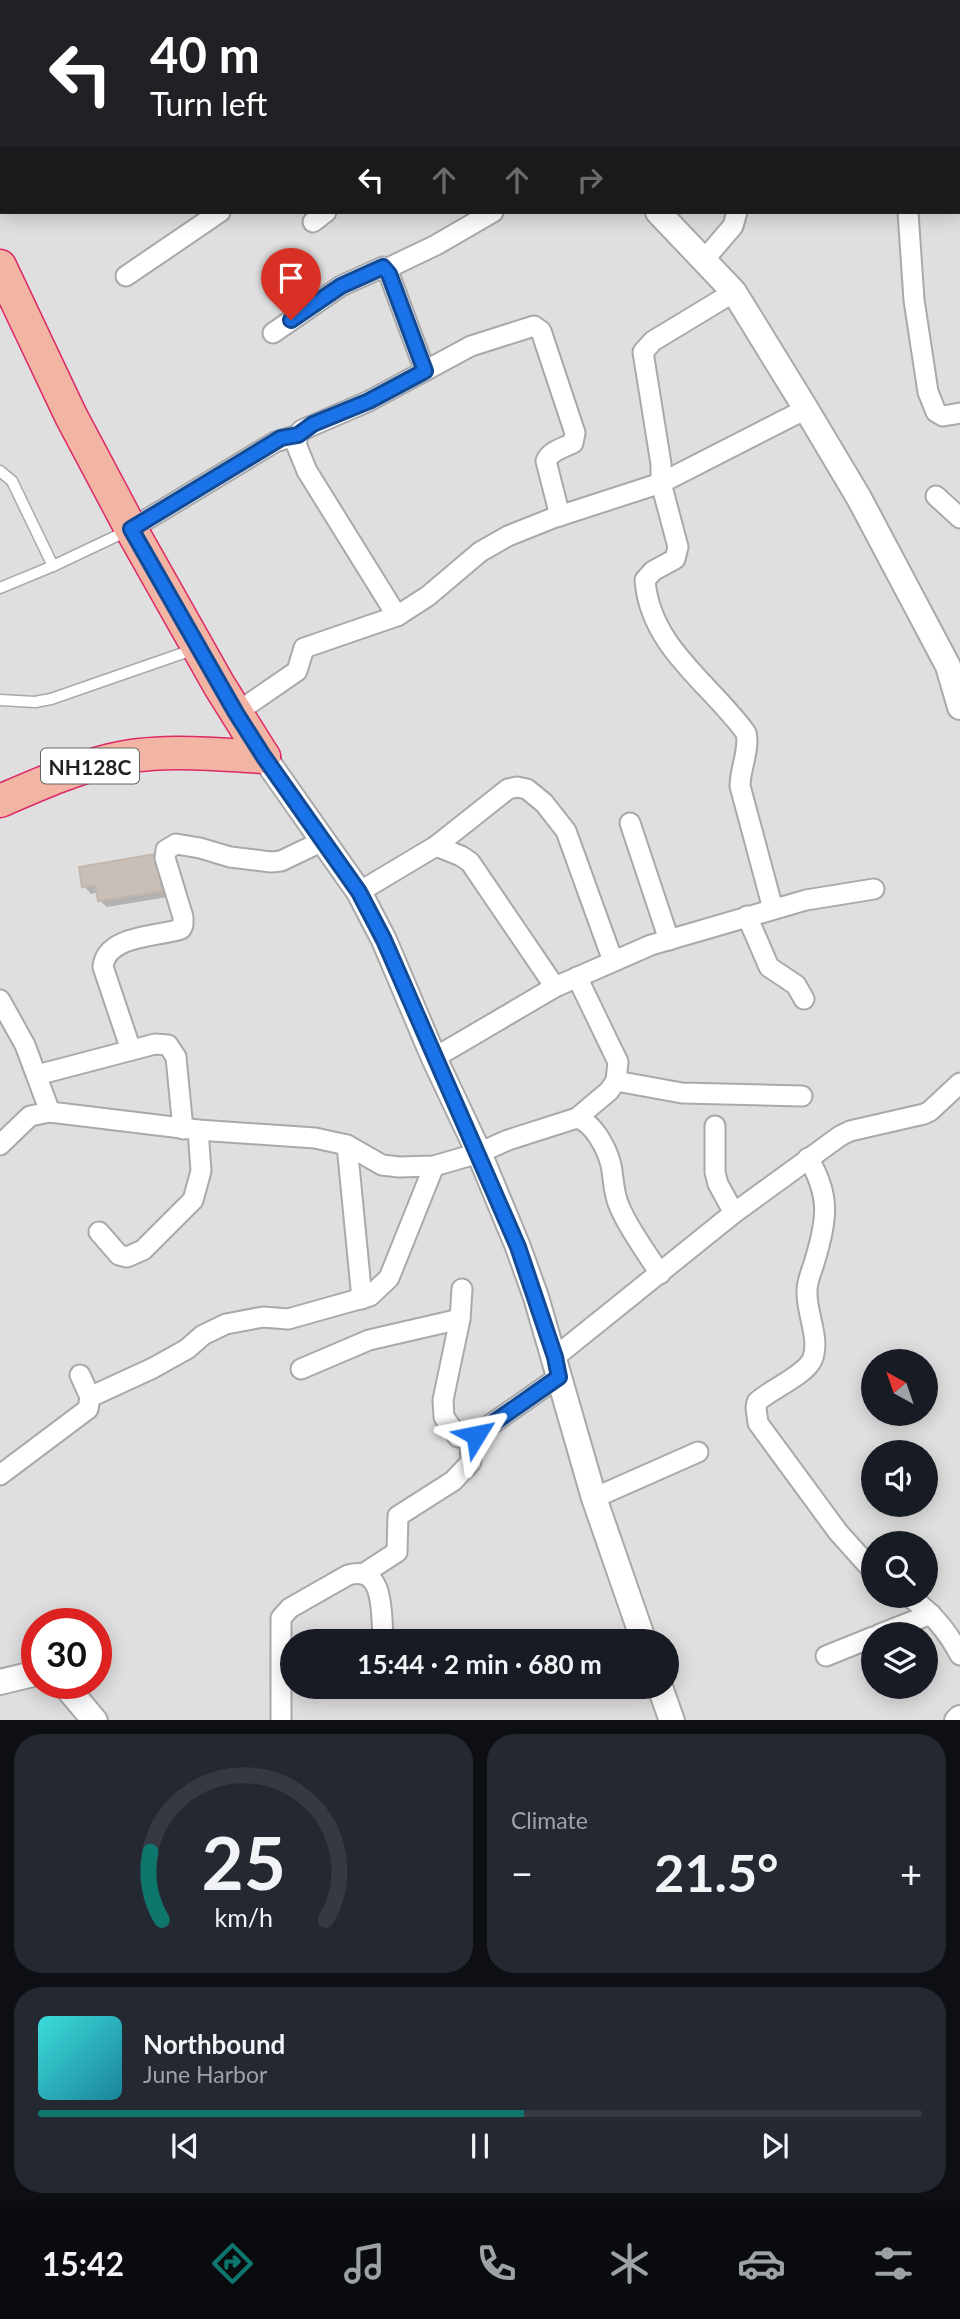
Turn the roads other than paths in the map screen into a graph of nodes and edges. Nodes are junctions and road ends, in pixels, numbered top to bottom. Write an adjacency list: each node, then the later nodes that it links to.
1 (217, 214): 9 (street)
2 (490, 214): 8 (street)
3 (661, 214): 6 (street)
4 (736, 214): 6 (street)
5 (908, 214): 14 (street)
6 (704, 260): 10 (street)
7 (0, 266): 21 (highway)
8 (386, 269): 11 (street); 12 (street)
9 (126, 276)
10 (734, 292): 13 (street); 17 (street)
11 (273, 333)
12 (425, 371): 15 (street); 19 (street)
13 (806, 409): 17 (street); 27 (street)
14 (960, 413)
15 (298, 435): 21 (street); 24 (street)
16 (0, 471): 22 (lane)
17 (661, 483): 19 (street); 37 (street)
18 (936, 496): 20 (street)
19 (560, 516): 24 (street)
20 (960, 518)
21 (131, 529): 22 (lane); 25 (highway)
22 (53, 566): 23 (lane)
23 (0, 588)
24 (397, 616): 28 (street)
25 (198, 648): 26 (lane); 28 (highway)
26 (0, 701)
27 (960, 707)
28 (236, 713): 29 (highway); 30 (highway)
29 (186, 755): 30 (highway, NH128C); 31 (highway, NH128C)
30 (264, 757): 33 (street)
31 (0, 801)
32 (631, 822): 39 (street)
33 (324, 840): 36 (street); 45 (street)
34 (436, 846): 36 (street); 40 (street); 42 (street)
35 (874, 890): 37 (street)
36 (359, 892): 46 (street)
37 (774, 909): 38 (street)
38 (747, 916): 39 (street); 43 (street)
39 (669, 940): 40 (street)
40 (613, 961): 41 (street)
41 (577, 977): 42 (street); 48 (street)
42 (555, 986): 46 (street)
43 (804, 999)
44 (0, 1000): 47 (street)
45 (131, 1050): 47 (street); 54 (street)
46 (434, 1058): 57 (street)
47 (37, 1075): 51 (street)
48 (616, 1081): 50 (street); 52 (street)
49 (960, 1083): 58 (street)
50 (802, 1096)
51 (50, 1112): 54 (street); 55 (street)
52 (578, 1118): 57 (street); 62 (street)
53 (715, 1126): 60 (street)
54 (190, 1129): 56 (street); 61 (street)
55 (0, 1144)
56 (347, 1144): 59 (street); 64 (street)
57 (479, 1153): 59 (street); 66 (street)
58 (808, 1158): 60 (street); 74 (street)
59 (434, 1166): 64 (street)
60 (733, 1213): 62 (street)
61 (99, 1232)
62 (660, 1274): 66 (street)
63 (462, 1289): 65 (street)
64 (362, 1299): 69 (street)
65 (460, 1319): 67 (street); 70 (street)
66 (557, 1367): 70 (street); 73 (street)
67 (301, 1369)
68 (80, 1376): 69 (street)
69 (90, 1397): 72 (street)
70 (470, 1439): 75 (street)
71 (698, 1452): 73 (street)
72 (0, 1475)
73 (594, 1498): 80 (street)
74 (861, 1558)
75 (363, 1574): 79 (street); 89 (street)
76 (923, 1608): 77 (street)
77 (931, 1614): 78 (street); 82 (street)
78 (911, 1622)
79 (382, 1629)
80 (639, 1629)
81 (861, 1642): 83 (street)
82 (960, 1655)
83 (826, 1656)
84 (21, 1677): 85 (street)
85 (0, 1682)
86 (76, 1699): 88 (street)
87 (664, 1699): 90 (street)
88 (94, 1720)
89 (281, 1720)
90 (672, 1720)

